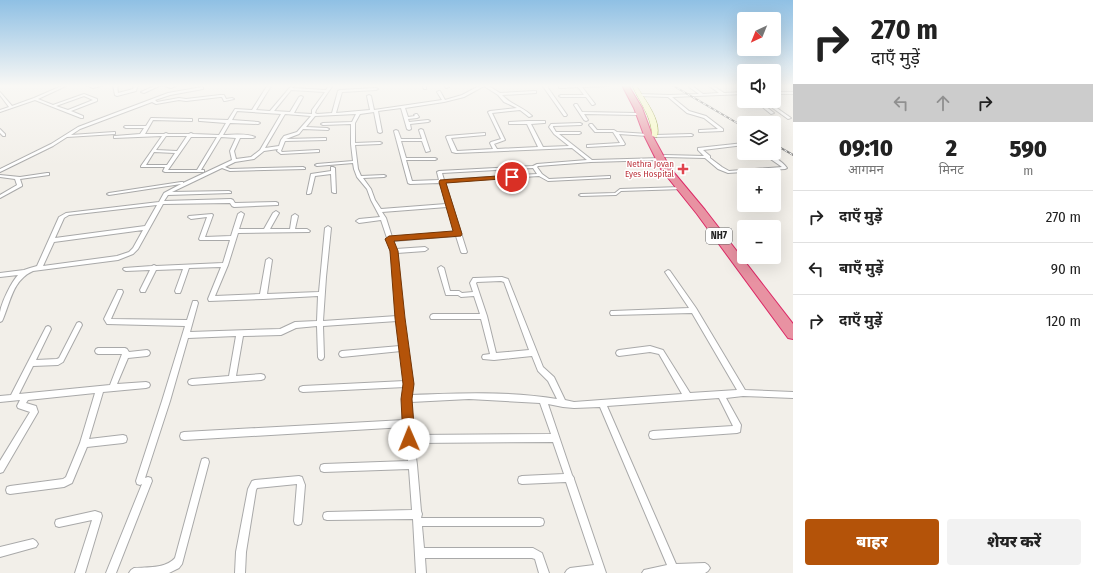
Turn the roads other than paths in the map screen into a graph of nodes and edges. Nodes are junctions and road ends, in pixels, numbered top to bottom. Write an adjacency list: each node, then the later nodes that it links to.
1 (71, 112): 27 (street)
2 (122, 112): 64 (street)
3 (236, 112): 34 (street)
4 (276, 112): 17 (street)
5 (313, 112): 23 (street)
6 (365, 112): 20 (street)
7 (374, 112): 53 (street)
8 (404, 112): 28 (street)
9 (493, 112): 82 (street)
10 (524, 112): 26 (street)
11 (563, 112): 25 (street)
12 (640, 112): 54 (highway, NH7)
13 (641, 112): 54 (highway, NH7)
14 (649, 112): 54 (street)
15 (688, 112): 52 (street)
16 (780, 112): 29 (street)
17 (284, 113): 18 (street); 79 (street)
18 (292, 113): 23 (street)
19 (334, 113): 20 (street); 23 (street)
20 (359, 113): 38 (street)
21 (582, 113): 22 (street); 32 (street)
22 (637, 114): 54 (street)
23 (314, 115): 46 (street)
24 (416, 115): 28 (street)
25 (565, 115)
26 (530, 116)
27 (82, 117)
28 (406, 118): 39 (street)
29 (789, 118)
30 (191, 120): 45 (street)
31 (200, 120): 34 (street)
32 (586, 120)
33 (428, 121): 39 (street)
34 (229, 122): 37 (street); 65 (street)
35 (528, 122): 36 (street); 40 (street); 78 (street)
36 (544, 122)
37 (258, 123)
38 (353, 123): 41 (street); 73 (street)
39 (408, 123): 48 (street)
40 (510, 123)
41 (323, 124)
42 (580, 124): 55 (street)
43 (591, 125): 57 (street)
44 (126, 127): 45 (street)
45 (146, 127): 62 (street)
46 (302, 128): 47 (street); 69 (street)
47 (327, 129)
48 (409, 129)
49 (0, 130): 58 (street)
50 (421, 130): 71 (street)
51 (396, 131): 70 (street)
52 (700, 131)
53 (380, 132)
54 (650, 132): 57 (street); 63 (street); 87 (highway, NH7)
55 (555, 133): 56 (street); 77 (street)
56 (579, 133)
57 (616, 133): 75 (street)
58 (4, 134)
59 (166, 134): 60 (street); 62 (street); 80 (street)
60 (191, 134): 65 (street); 83 (street)
61 (484, 134): 82 (street)
62 (142, 135): 64 (street)
63 (691, 135)
64 (68, 136): 102 (street)
65 (220, 136): 66 (street); 100 (street)
66 (239, 136): 67 (street); 91 (street)
67 (252, 136)
68 (325, 139): 69 (street)
69 (283, 140): 76 (street)
70 (399, 140): 71 (street); 88 (street)
71 (424, 140): 81 (street)
72 (380, 143): 73 (street)
73 (353, 144): 93 (street)
74 (737, 145): 85 (street)
75 (588, 146)
76 (281, 147): 79 (street); 84 (street)
77 (573, 147): 78 (street); 92 (street)
78 (541, 148): 82 (street)
79 (262, 150): 86 (street)
80 (154, 151): 83 (street); 96 (street)
81 (428, 151)
82 (496, 151)
83 (178, 152): 96 (street)
84 (317, 152)
85 (708, 157): 87 (street); 90 (street)
86 (252, 158): 91 (street); 101 (street)
87 (662, 158): 92 (street); 114 (highway, NH7); 169 (highway, NH7)
88 (404, 159): 89 (street); 113 (street)
89 (434, 159)
90 (775, 160)
91 (234, 161): 97 (street)
92 (591, 161): 98 (street)
93 (355, 162): 94 (street); 109 (street)
94 (333, 164): 95 (street); 104 (street)
95 (317, 165)
96 (168, 166): 100 (street)
97 (222, 167): 101 (street); 103 (street)
98 (534, 167): 106 (street); 113 (street)
99 (303, 168): 101 (street)
100 (199, 170): 103 (street)
101 (248, 170)
102 (0, 171)
103 (211, 171): 112 (street)
104 (333, 172): 116 (street); 117 (street)
105 (47, 174): 111 (street)
106 (540, 175): 110 (street); 113 (street)
107 (0, 176): 111 (street)
108 (384, 176): 109 (street)
109 (359, 177): 125 (street)
110 (608, 177)
111 (17, 178): 121 (street)
112 (187, 182): 118 (street); 119 (street)
113 (442, 182): 124 (street)
114 (681, 188): 120 (street); 169 (highway, NH7)
115 (229, 192): 119 (street)
116 (334, 192)
117 (309, 193)
118 (109, 194)
119 (166, 194): 122 (street)
120 (581, 195)
121 (0, 197)
122 (160, 202): 123 (street); 132 (street); 141 (street)
123 (276, 204)
124 (450, 205): 125 (street); 138 (street)
125 (380, 211): 130 (street)
126 (276, 212): 135 (street)
127 (241, 214): 134 (street)
128 (191, 216): 139 (street)
129 (295, 216): 136 (street)
130 (383, 218): 131 (street); 140 (street)
131 (359, 221)
132 (146, 228): 141 (street); 149 (street)
133 (328, 228): 158 (street)
134 (237, 231): 135 (street); 139 (street)
135 (266, 231): 136 (street)
136 (292, 231): 137 (street)
137 (308, 231)
138 (458, 234): 140 (street); 144 (street)
139 (233, 238): 146 (street)
140 (389, 239): 143 (street)
141 (53, 240): 149 (street)
142 (425, 249): 143 (street)
143 (394, 251): 167 (street)
144 (464, 252)
145 (269, 260): 160 (street)
146 (225, 265): 148 (street); 160 (street)
147 (154, 267): 148 (street); 151 (street); 155 (street)
148 (187, 267): 156 (street)
149 (39, 268): 152 (street)
150 (441, 268): 159 (street)
151 (126, 269)
152 (24, 272): 154 (street); 163 (street)
153 (668, 272): 162 (street)
154 (0, 275)
155 (143, 290)
156 (178, 291)
157 (120, 292): 170 (street)
158 (320, 294): 160 (street); 171 (street)
159 (476, 294): 165 (street); 180 (street)
160 (263, 297)
161 (195, 303): 170 (street)
162 (694, 310): 164 (street); 196 (street)
163 (2, 312): 168 (street)
164 (613, 313)
165 (484, 316): 166 (street); 186 (street)
166 (433, 317)
167 (400, 318): 171 (street); 177 (street)
168 (0, 320)
169 (791, 322): 175 (highway, NH7)
170 (189, 323): 176 (street)
171 (319, 324): 174 (street); 184 (street)
172 (79, 325): 187 (street)
173 (48, 329): 187 (street)
174 (240, 333): 176 (street); 189 (street)
175 (793, 334)
176 (184, 335): 233 (street)
177 (404, 348): 182 (street); 191 (street)
178 (98, 351): 183 (street)
179 (147, 353): 183 (street)
180 (533, 353): 186 (street); 206 (street)
181 (619, 353): 201 (street)
182 (342, 354)
183 (126, 356): 193 (street)
184 (321, 357)
185 (485, 357): 186 (street)
186 (494, 357)
187 (32, 363): 200 (street)
188 (261, 377): 189 (street)
189 (232, 378): 190 (street)
190 (192, 382)
191 (409, 384): 194 (street); 203 (street)
192 (146, 385): 193 (street)
193 (112, 389): 195 (street)
194 (303, 389)
195 (100, 390): 199 (street); 213 (street)
196 (743, 393): 197 (street); 198 (street)
197 (721, 395): 201 (street); 208 (street)
198 (793, 395)
199 (26, 396): 200 (street); 217 (street)
200 (14, 397): 202 (street)
201 (688, 397): 205 (street)
202 (0, 399)
203 (407, 399): 204 (street); 207 (street)
204 (542, 400): 206 (street); 211 (street)
205 (602, 403): 206 (street); 230 (street)
206 (563, 404)
207 (409, 423): 209 (street); 212 (street)
208 (653, 435)
209 (184, 436)
210 (123, 438): 213 (street)
211 (556, 438): 212 (street); 218 (street)
212 (409, 439): 215 (street)
213 (84, 443): 220 (street)
214 (205, 462): 234 (street)
215 (413, 465): 216 (street); 222 (street)
216 (324, 468)
217 (0, 469)
218 (570, 478): 219 (street); 231 (street)
219 (522, 480)
220 (10, 490)
221 (327, 516): 222 (street)
222 (418, 518): 224 (street); 228 (street)
223 (298, 521): 235 (street)
224 (540, 522)
225 (59, 523): 232 (street)
226 (34, 544): 227 (street)
227 (0, 552)
228 (420, 553): 236 (street); 237 (street)
229 (706, 568): 230 (street)
230 (673, 569): 239 (street)
231 (600, 571): 238 (street)
232 (80, 573)
233 (112, 573)
234 (134, 573)
235 (240, 573)
236 (421, 573)
237 (544, 573)
238 (570, 573)
239 (647, 573)

